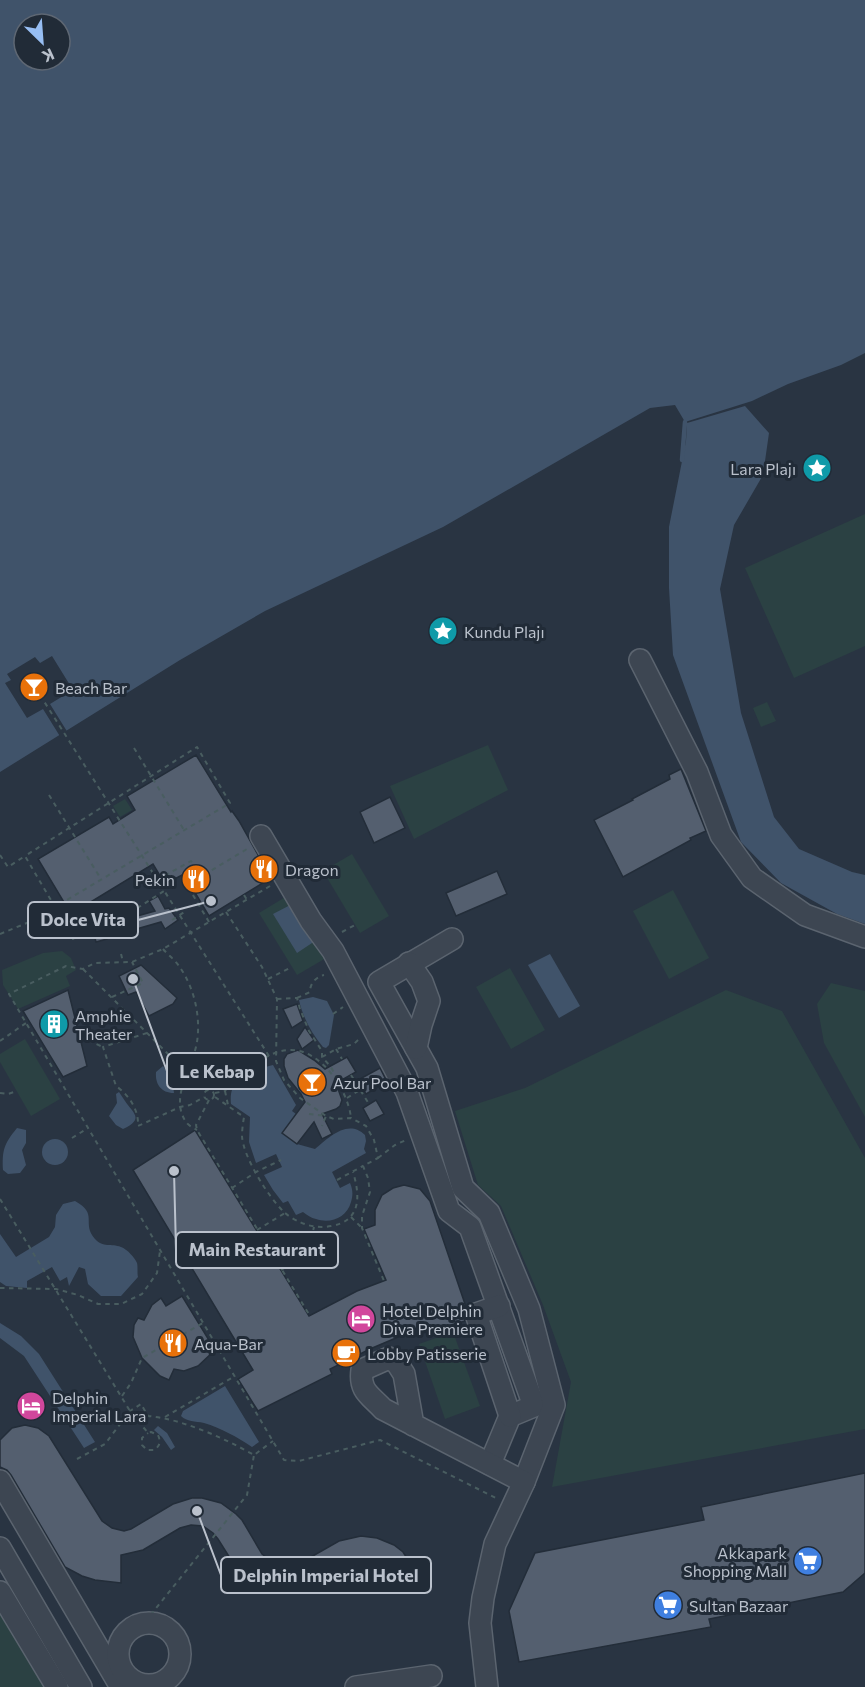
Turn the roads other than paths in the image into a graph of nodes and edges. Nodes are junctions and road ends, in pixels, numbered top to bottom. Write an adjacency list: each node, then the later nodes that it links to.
1 (640, 660): 3 (street)
2 (254, 842): 8 (street)
3 (865, 937)
4 (452, 939): 5 (street)
5 (409, 963): 6 (street); 6 (street)
6 (416, 1048): 10 (street)
7 (414, 1425): 8 (street)
8 (490, 1464): 10 (street)
9 (0, 1481): 17 (street)
10 (524, 1482): 19 (street)
11 (0, 1548): 16 (street)
12 (0, 1592): 15 (street)
13 (431, 1676): 18 (street)
14 (142, 1686): 14 (street)
15 (57, 1687)
16 (81, 1687)
17 (121, 1687)
18 (356, 1687)
19 (488, 1687)

